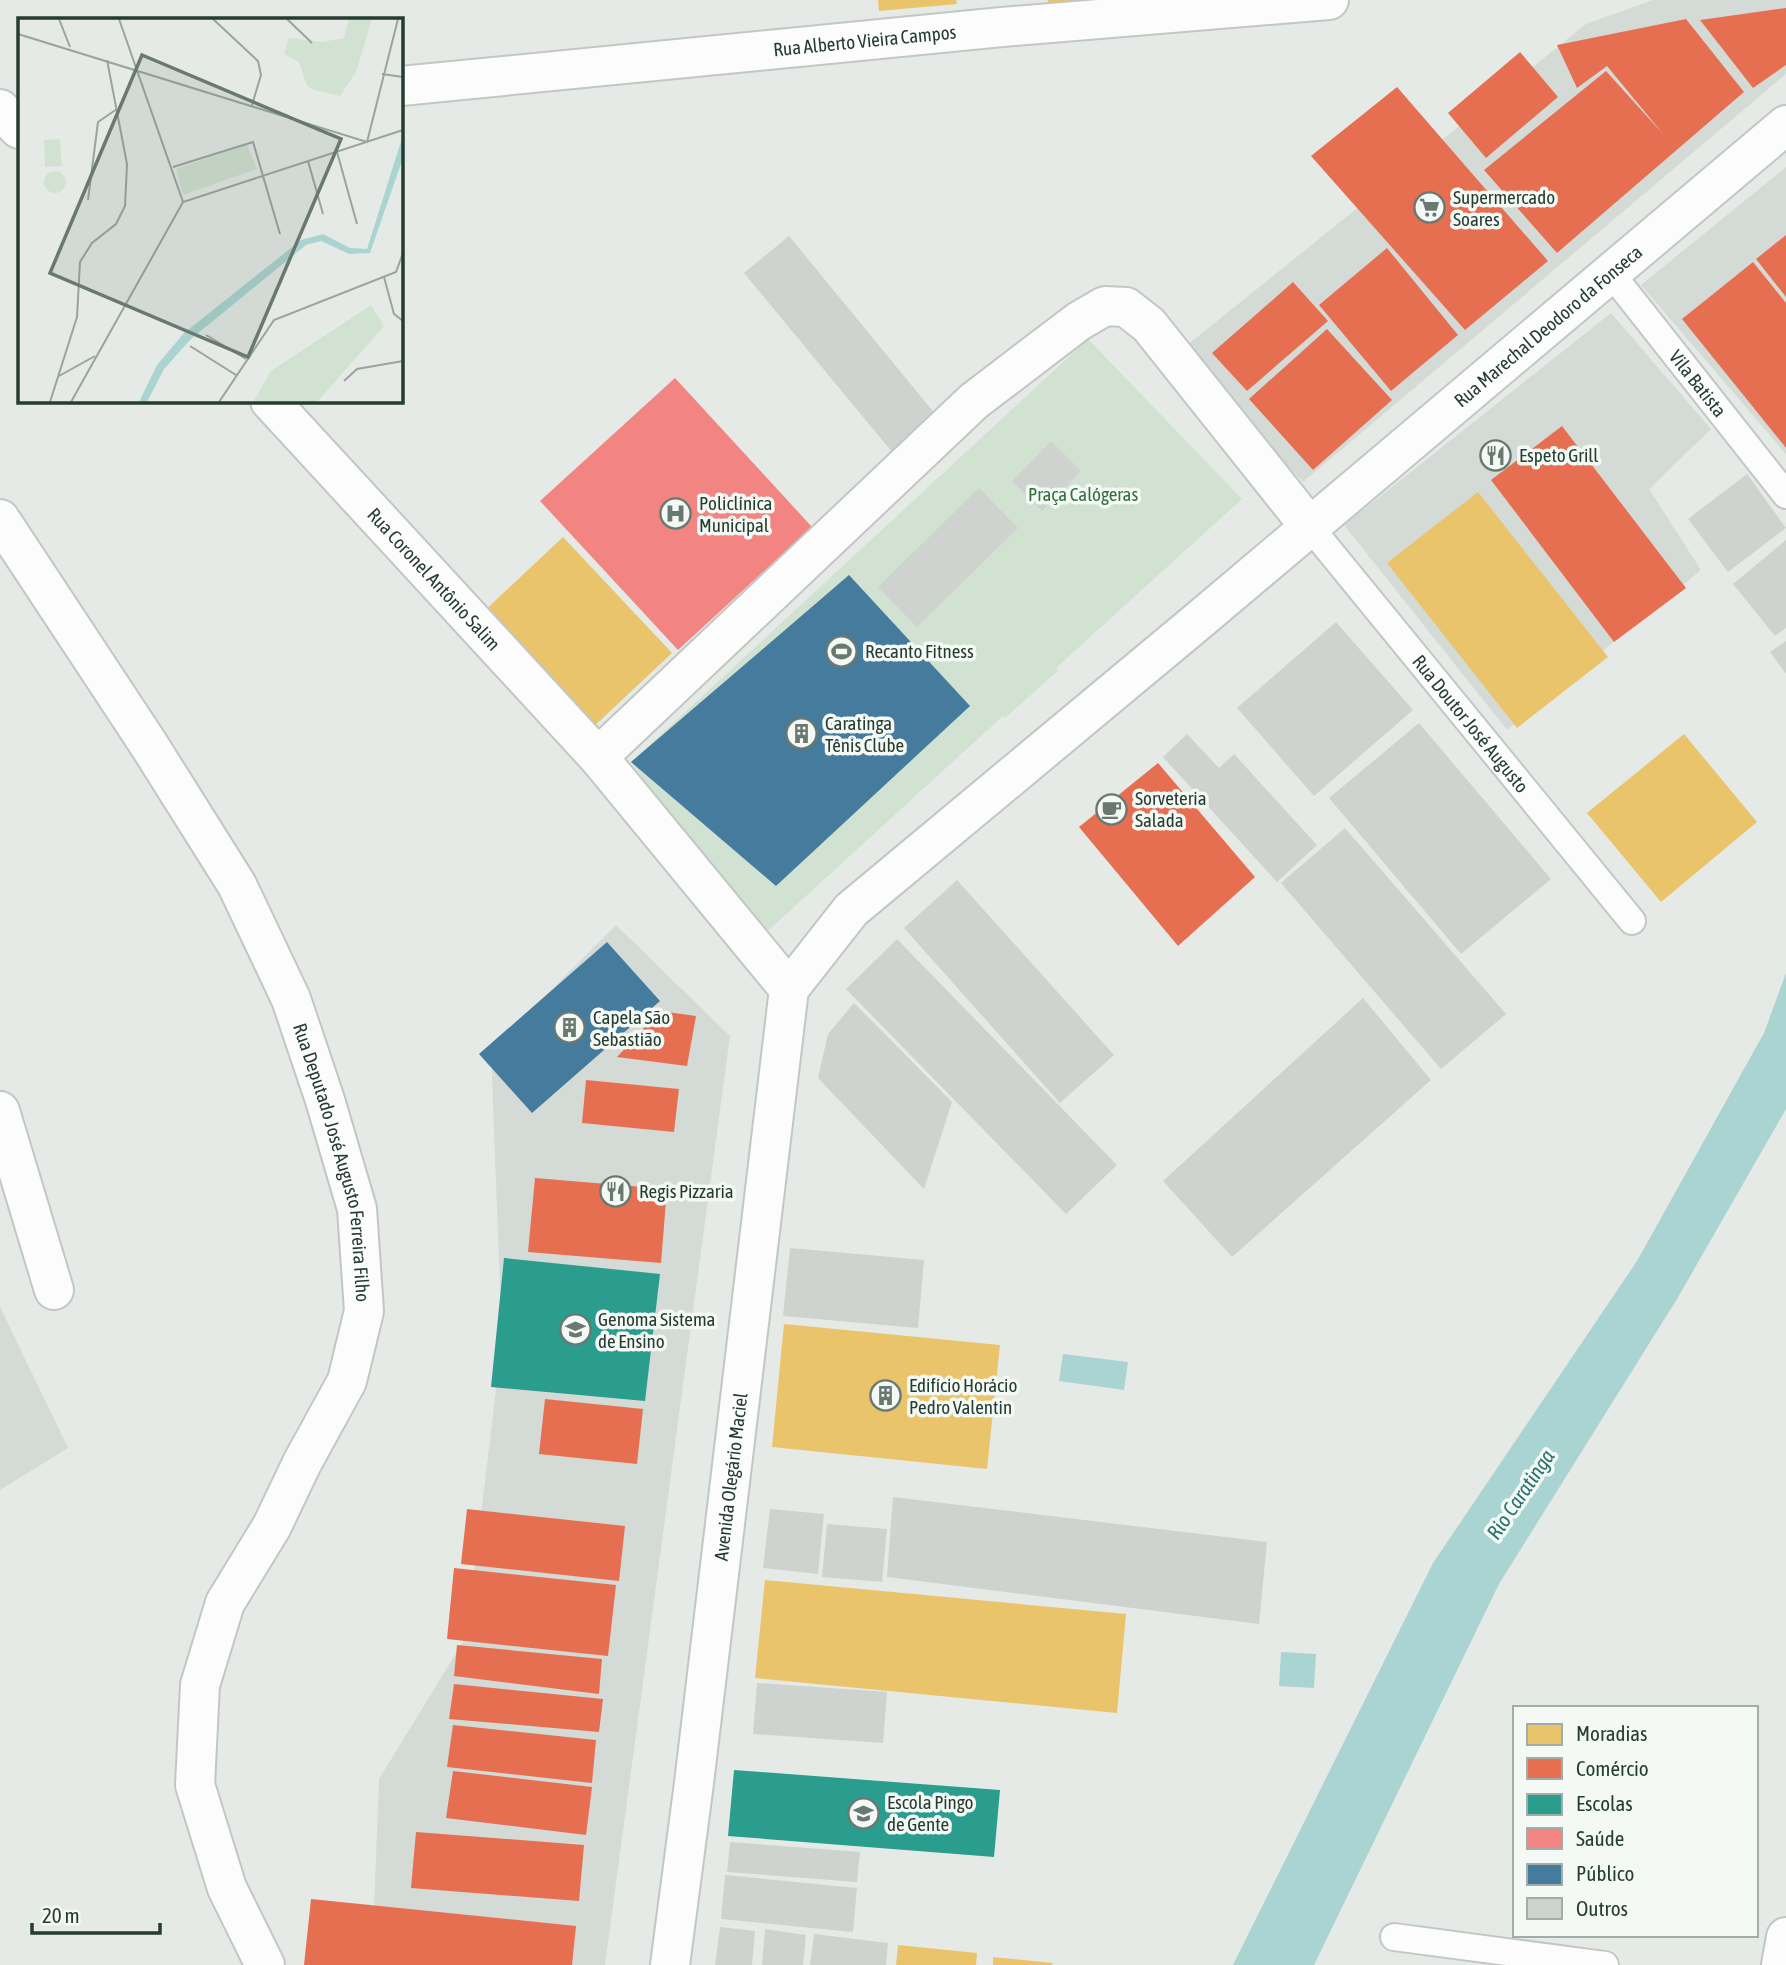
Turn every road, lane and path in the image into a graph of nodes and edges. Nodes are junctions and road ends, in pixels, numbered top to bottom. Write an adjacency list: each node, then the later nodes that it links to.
1 (1329, 0): 2 (street, Rua Alberto Vieira Campos)
2 (1001, 14): 3 (street, Rua Alberto Vieira Campos)
3 (402, 86)
4 (1786, 125): 5 (street, Rua Marechal Deodoro da Fonseca)
5 (1610, 272): 7 (lane, Vila Batista); 9 (street, Rua Marechal Deodoro da Fonseca)
6 (271, 402): 10 (street, Rua Coronel Antônio Salim)
7 (1786, 495)
8 (0, 519): 17 (street, Rua Deputado José Augusto Ferreira Filho)
9 (1310, 527): 10 (street); 11 (lane, Rua Doutor José Augusto); 12 (street)
10 (598, 757): 12 (street)
11 (1632, 920)
12 (789, 989): 18 (street, Avenida Olegário Maciel)
13 (0, 1111): 14 (street)
14 (54, 1290)
15 (1394, 1937): 19 (lane)
16 (1786, 1937): 20 (street)
17 (265, 1965)
18 (670, 1965)
19 (1605, 1965)
20 (1781, 1965)

